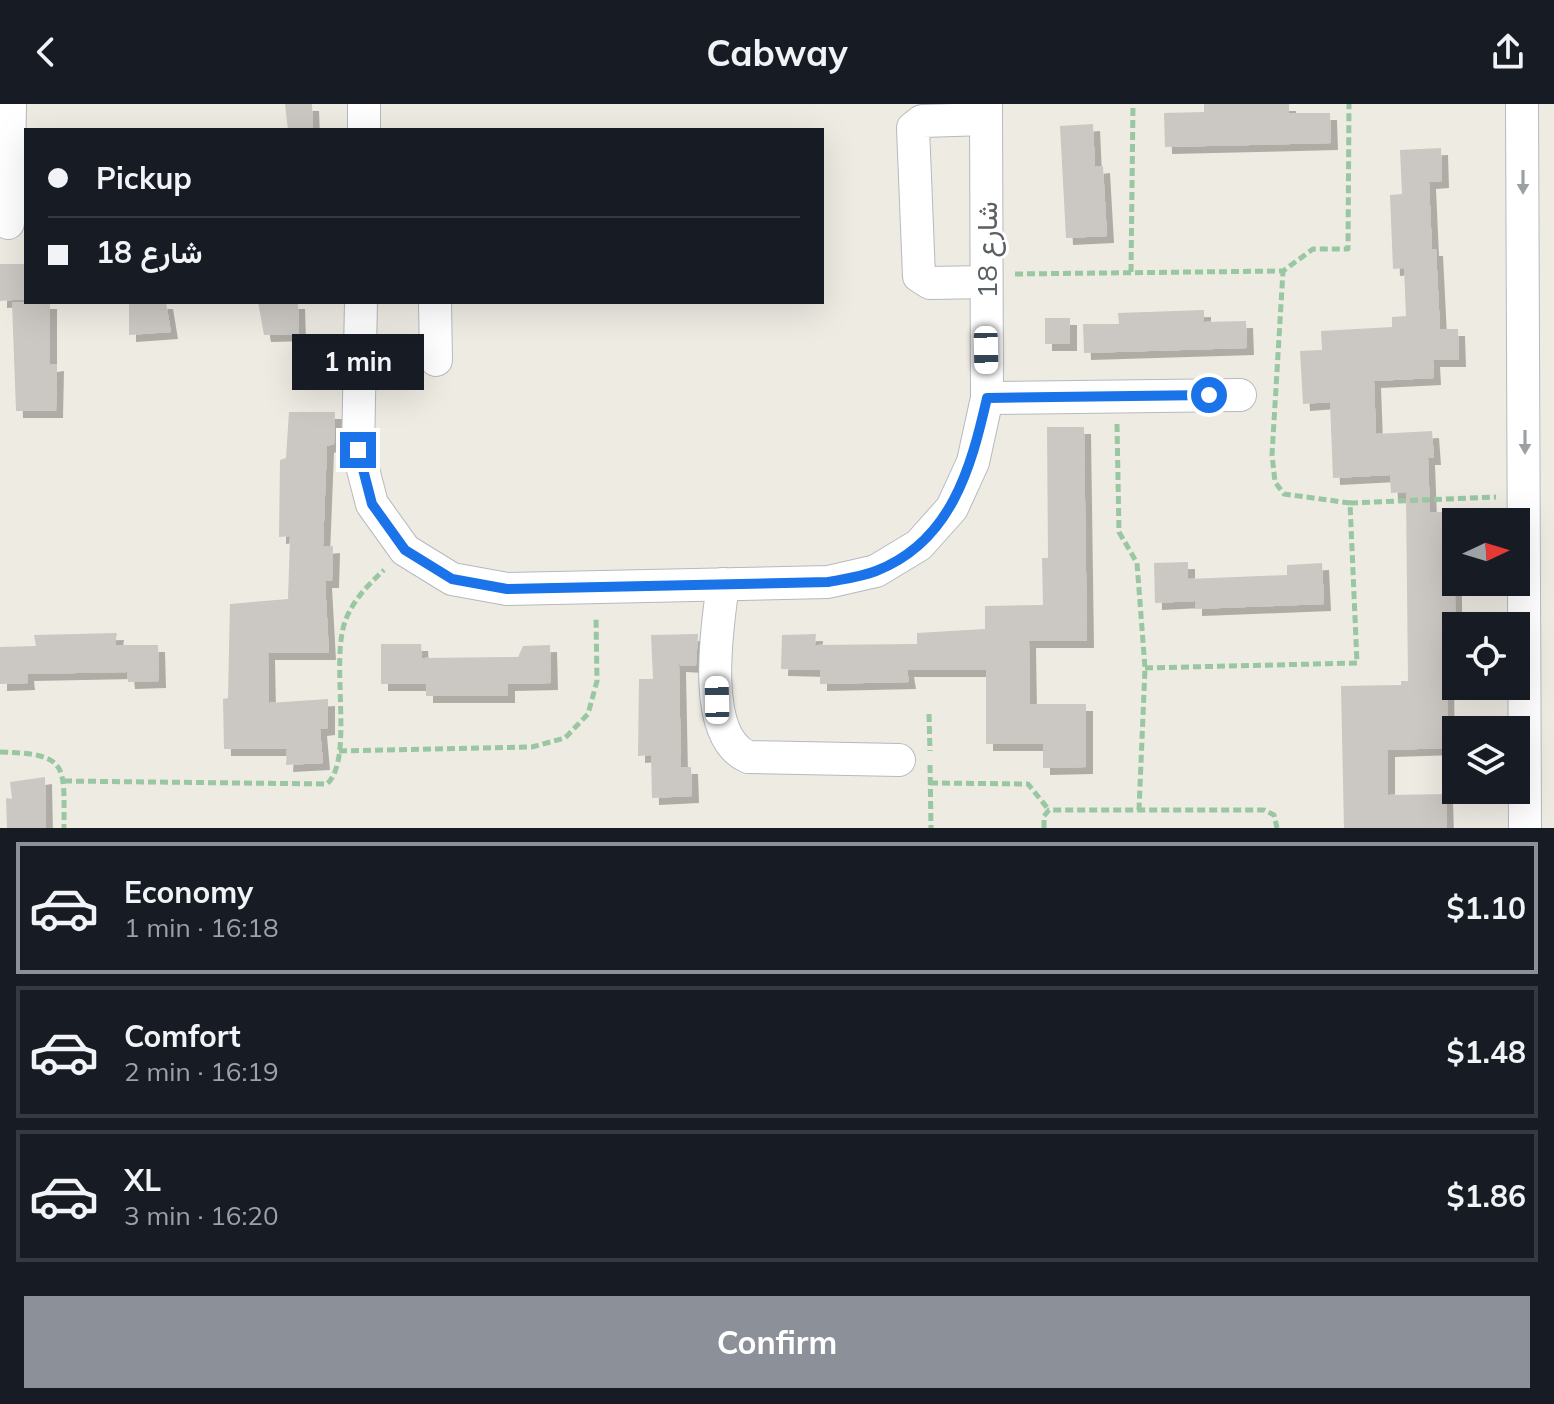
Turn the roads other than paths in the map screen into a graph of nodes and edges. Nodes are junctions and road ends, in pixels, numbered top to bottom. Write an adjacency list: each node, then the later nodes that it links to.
1 (10, 104): 6 (street)
2 (364, 104): 5 (street)
3 (1522, 104): 15 (street, one-way to 15)
4 (986, 111): 7 (street, شارع 18); 7 (street)
5 (364, 128)
6 (11, 223)
7 (986, 278): 12 (street, شارع 18)
8 (361, 304): 13 (street, شارع 18)
9 (435, 304): 10 (street)
10 (436, 360)
11 (1240, 395): 12 (street)
12 (987, 398): 13 (street, شارع 18)
13 (723, 584): 14 (street)
14 (899, 760)
15 (1525, 828)

